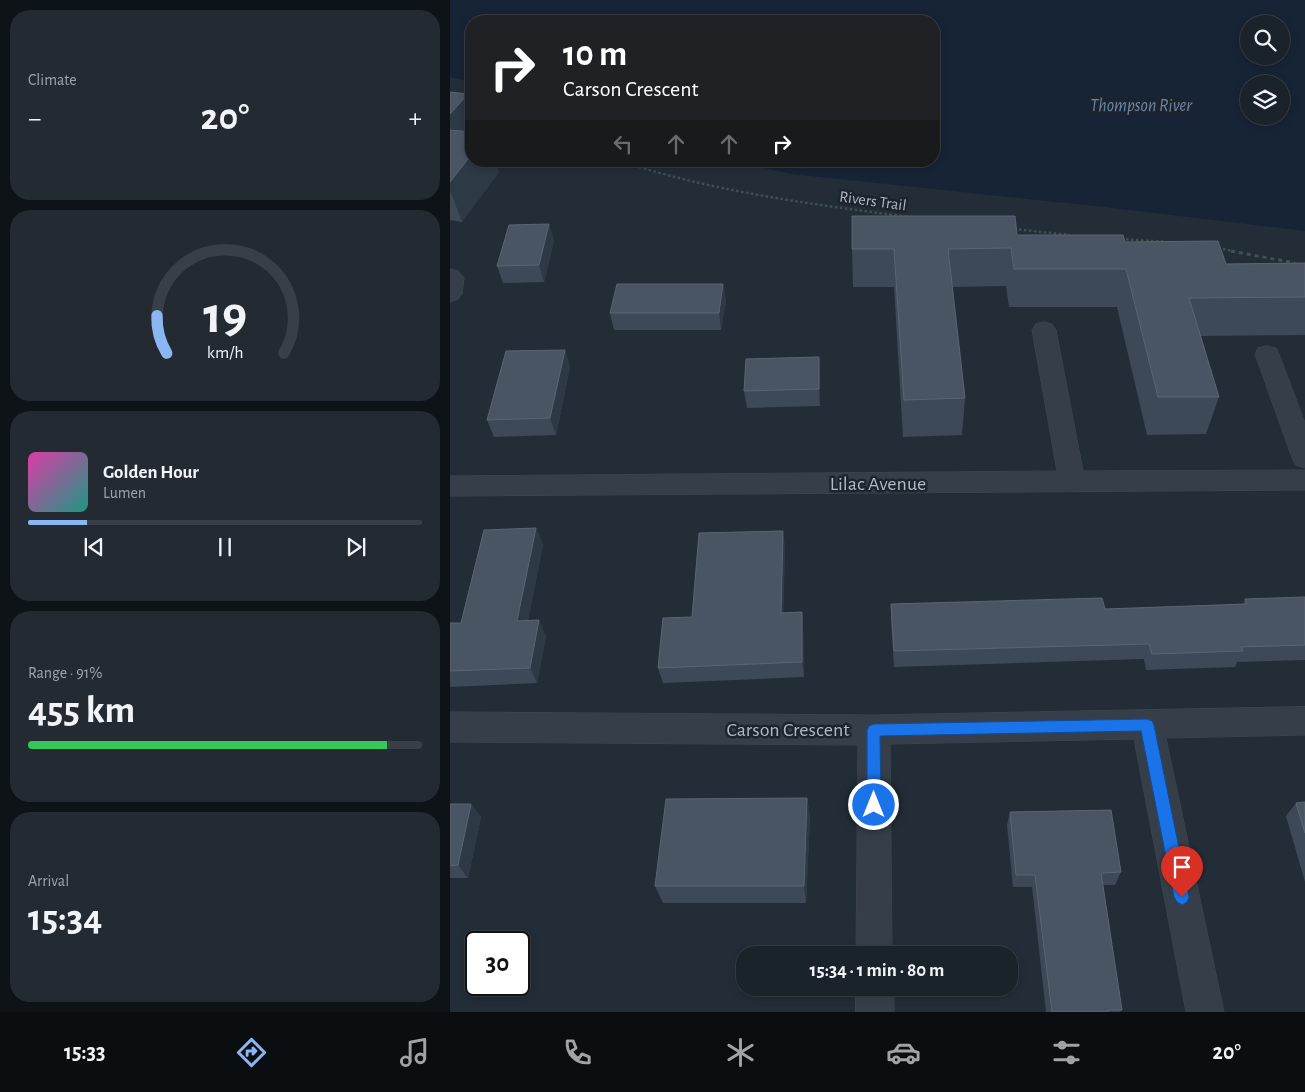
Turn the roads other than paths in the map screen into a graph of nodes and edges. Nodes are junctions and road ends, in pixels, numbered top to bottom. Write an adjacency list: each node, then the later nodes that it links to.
1 (1044, 330): 5 (street)
2 (1267, 354): 3 (street)
3 (1305, 458)
4 (1305, 480): 5 (street, Lilac Avenue)
5 (1072, 482): 6 (street, Lilac Avenue)
6 (450, 486)
7 (1305, 721): 8 (street, Carson Crescent)
8 (1147, 725): 10 (street, Carson Crescent); 14 (street)
9 (450, 727): 10 (street, Carson Crescent)
10 (874, 730): 11 (street)
11 (874, 946)
12 (875, 996): 13 (street)
13 (875, 1012)
14 (1205, 1012)

